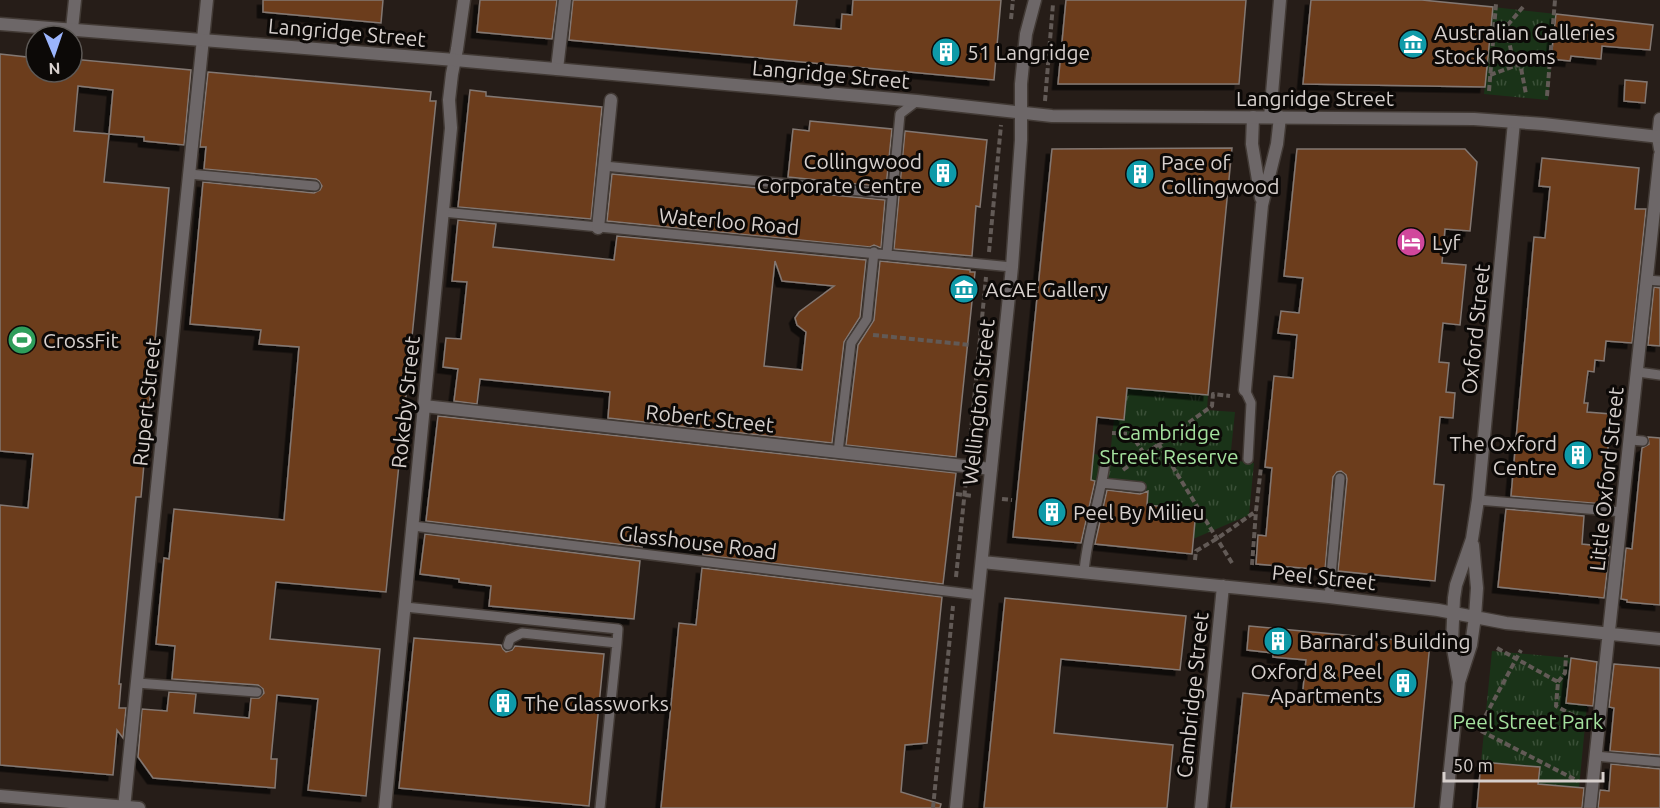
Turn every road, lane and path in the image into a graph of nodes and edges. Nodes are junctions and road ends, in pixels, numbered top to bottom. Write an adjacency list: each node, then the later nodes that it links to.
1 (75, 0): 12 (street)
2 (207, 0): 16 (street, Rupert Street)
3 (464, 0): 18 (street, Rokeby Street)
4 (565, 0): 20 (street)
5 (1013, 0): 13 (path)
6 (1035, 0): 28 (street, Wellington Street)
7 (1280, 0): 30 (street)
8 (1556, 0): 17 (path)
9 (1496, 4): 21 (path)
10 (1523, 7): 19 (path)
11 (0, 24): 14 (street, Langridge Street)
12 (73, 24)
13 (1011, 24)
14 (24, 26)
15 (84, 30): 16 (street, Langridge Street)
16 (203, 39): 18 (street, Langridge Street); 36 (street, Rupert Street)
17 (1550, 53): 19 (path); 24 (path)
18 (455, 60): 20 (street, Langridge Street); 40 (street, Rokeby Street)
19 (1517, 65): 21 (path); 23 (path)
20 (557, 69): 26 (street, Langridge Street)
21 (1490, 75): 22 (path)
22 (1489, 91)
23 (1526, 94)
24 (1546, 96)
25 (611, 100): 35 (street)
26 (917, 101): 27 (street, Langridge Street); 38 (lane)
27 (1003, 111): 28 (street, Langridge Street); 44 (path)
28 (1021, 113): 29 (street, Langridge Street); 45 (street, Wellington Street)
29 (1253, 117): 30 (street, Langridge Street); 39 (street)
30 (1275, 117): 32 (street, Langridge Street); 39 (street)
31 (1660, 119): 33 (street)
32 (1514, 122): 33 (street, Langridge Street); 67 (street, Oxford Street)
33 (1659, 141)
34 (1660, 155): 46 (street, Little Oxford Street)
35 (604, 166): 38 (lane); 41 (street)
36 (189, 174): 37 (lane); 93 (street, Rupert Street)
37 (315, 186)
38 (892, 194): 43 (lane)
39 (1262, 205): 51 (street)
40 (443, 212): 41 (lane, Waterloo Road); 53 (street, Rokeby Street)
41 (598, 228): 42 (lane, Waterloo Road)
42 (874, 252): 43 (lane, Waterloo Road); 47 (lane)
43 (887, 253): 44 (lane, Waterloo Road)
44 (988, 264): 45 (lane, Waterloo Road); 61 (path)
45 (1012, 267): 63 (street, Wellington Street)
46 (1654, 281): 49 (street, Little Oxford Street)
47 (857, 333): 48 (path); 56 (lane)
48 (971, 345)
49 (1638, 372): 50 (lane); 69 (street, Little Oxford Street)
50 (1660, 375)
51 (1245, 390): 59 (lane)
52 (1213, 394): 55 (path)
53 (424, 406): 56 (street, Robert Street); 70 (street, Rokeby Street)
54 (1112, 433): 58 (path)
55 (1158, 443): 58 (path); 71 (path)
56 (838, 452): 61 (street, Robert Street)
57 (1106, 455): 65 (lane)
58 (1145, 455): 62 (path)
59 (1248, 459)
60 (1262, 461): 68 (path)
61 (968, 466): 63 (street, Robert Street); 79 (path)
62 (1128, 467)
63 (991, 469): 74 (street, Wellington Street)
64 (1340, 478): 81 (lane)
65 (1102, 483): 66 (lane); 77 (lane)
66 (1142, 487)
67 (1478, 500): 69 (lane); 72 (street, Oxford Street)
68 (1256, 511): 71 (path); 76 (path)
69 (1623, 512): 85 (street, Little Oxford Street)
70 (413, 526): 79 (lane, Glasshouse Road); 82 (street, Rokeby Street)
71 (1218, 538): 73 (path); 75 (path)
72 (1472, 539): 83 (street, Oxford Street); 84 (street, Oxford Street)
73 (1195, 560)
74 (982, 561): 77 (street, Peel Street); 80 (street, Wellington Street)
75 (1232, 563)
76 (1252, 566)
77 (1084, 572): 78 (street, Peel Street)
78 (1223, 586): 81 (street, Peel Street); 111 (street, Cambridge Street)
79 (955, 592): 80 (lane, Glasshouse Road); 109 (path)
80 (979, 595): 110 (street, Wellington Street)
81 (1329, 597): 83 (street, Peel Street)
82 (405, 607): 87 (lane); 107 (street, Rokeby Street)
83 (1452, 613): 84 (street, Peel Street); 94 (street, Oxford Street)
84 (1475, 617): 85 (street, Peel Street); 94 (street, Oxford Street)
85 (1608, 634): 86 (street, Peel Street); 98 (street, Little Oxford Street)
86 (1660, 639)
87 (617, 643): 88 (lane); 108 (lane)
88 (508, 645)
89 (1497, 648): 92 (path)
90 (1521, 650): 92 (path)
91 (1566, 655): 95 (path)
92 (1516, 659): 95 (path); 97 (path)
93 (137, 682): 96 (lane); 105 (street, Rupert Street)
94 (1459, 682): 112 (street, Oxford Street)
95 (1558, 682): 98 (path)
96 (257, 692)
97 (1481, 724)
98 (1598, 728): 100 (street, Little Oxford Street)
99 (1481, 731): 102 (path)
100 (1595, 756): 101 (lane); 102 (street, Little Oxford Street)
101 (1660, 762)
102 (1592, 788): 113 (street, Little Oxford Street)
103 (0, 796): 104 (street)
104 (31, 803): 105 (street)
105 (124, 808): 106 (street)
106 (139, 808)
107 (385, 808)
108 (600, 808)
109 (933, 808)
110 (956, 808)
111 (1201, 808)
112 (1446, 808)
113 (1590, 808)

